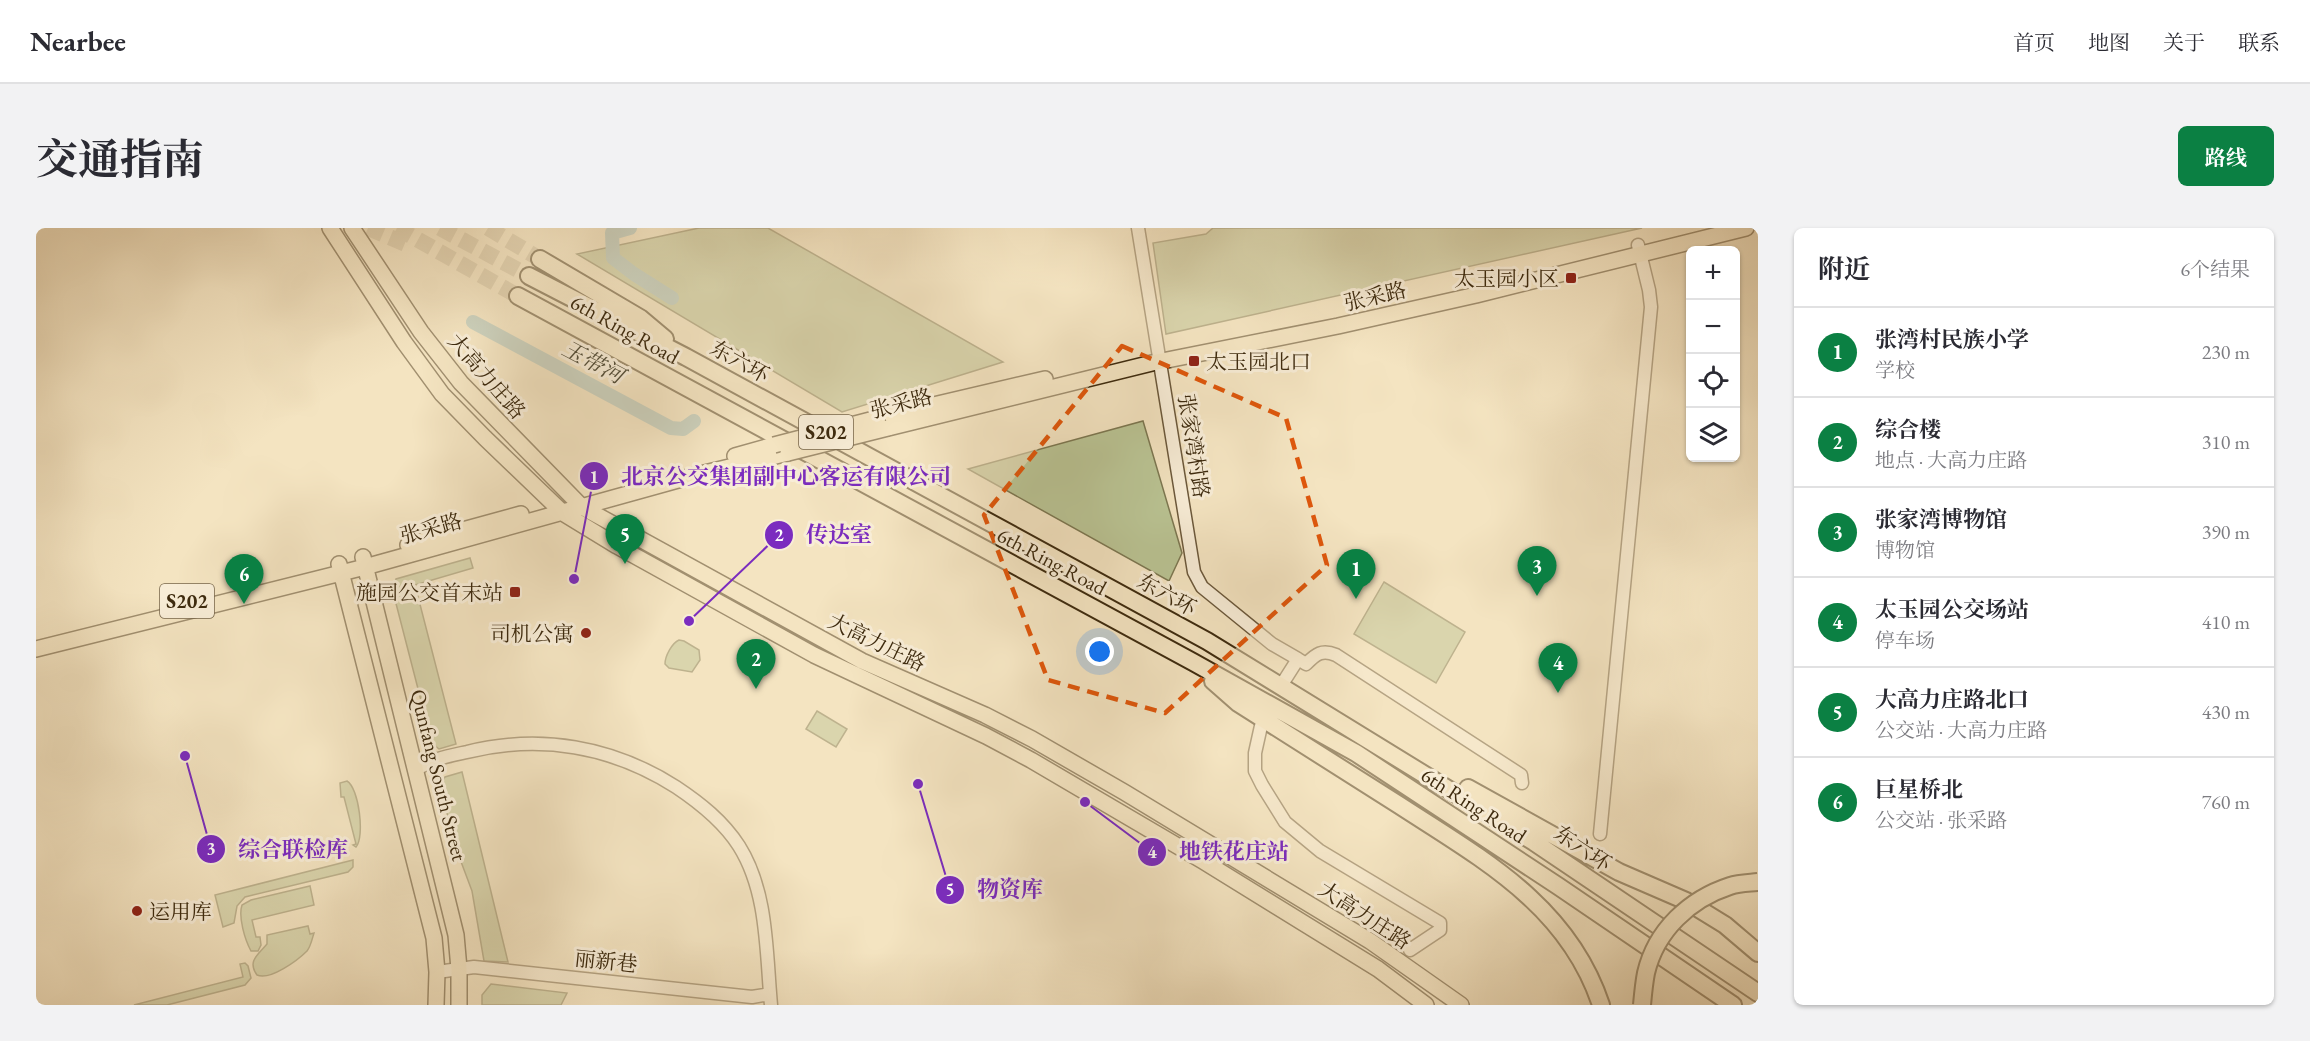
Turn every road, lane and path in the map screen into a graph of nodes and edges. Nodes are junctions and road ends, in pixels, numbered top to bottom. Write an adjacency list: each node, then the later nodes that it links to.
1 (330, 228): 14 (main road, 大高力庄路)
2 (352, 228): 13 (main road, 大高力庄路)
3 (1138, 228): 11 (street, 张家湾村路)
4 (1707, 228): 6 (main road, 张采路 / S202)
5 (1746, 228): 6 (main road, 张采路 / S202)
6 (1639, 249): 11 (main road, 张采路 / S202); 28 (street)
7 (540, 260): 10 (highway)
8 (529, 276): 10 (highway, 东六环)
9 (518, 296): 22 (highway, 6th Ring Road)
10 (686, 357): 24 (highway, 东六环)
11 (1160, 357): 12 (main road, 张采路 / S202); 21 (street, 张家湾村路)
12 (883, 423): 13 (main road, 张采路 / S202, bridge); 13 (main road, 张采路 / S202, bridge)
13 (578, 504): 14 (main road, 张采路 / S202); 15 (main road, 大高力庄路)
14 (559, 509): 16 (main road, 大高力庄路); 17 (main road, 张采路 / S202)
15 (624, 530): 16 (main road); 40 (main road, 大高力庄路)
16 (617, 546): 39 (main road, 大高力庄路)
17 (364, 562): 18 (main road, 张采路 / S202); 26 (main road, Qunfang South Street)
18 (340, 568): 19 (main road, 张采路 / S202); 20 (main road, 张采路 / S202); 34 (main road)
19 (36, 639)
20 (36, 649)
21 (1298, 659): 23 (street); 27 (street)
22 (1193, 662): 41 (highway); 44 (highway, 6th Ring Road)
23 (1284, 681)
24 (1298, 696): 32 (highway); 35 (highway, 东六环)
25 (1261, 726): 31 (street)
26 (416, 770): 33 (main road, Qunfang South Street); 36 (street)
27 (1522, 783)
28 (1600, 834)
29 (1758, 882): 42 (highway, bridge)
30 (1758, 893): 43 (highway)
31 (1410, 950)
32 (1758, 953)
33 (459, 969): 34 (street, 丽新巷); 36 (street, 丽新巷); 38 (main road, Qunfang South Street)
34 (437, 972): 37 (main road)
35 (1758, 993)
36 (770, 1000)
37 (436, 1005)
38 (459, 1005)
39 (1426, 1005)
40 (1461, 1005)
41 (1601, 1005)
42 (1642, 1005)
43 (1653, 1005)
44 (1733, 1005)

